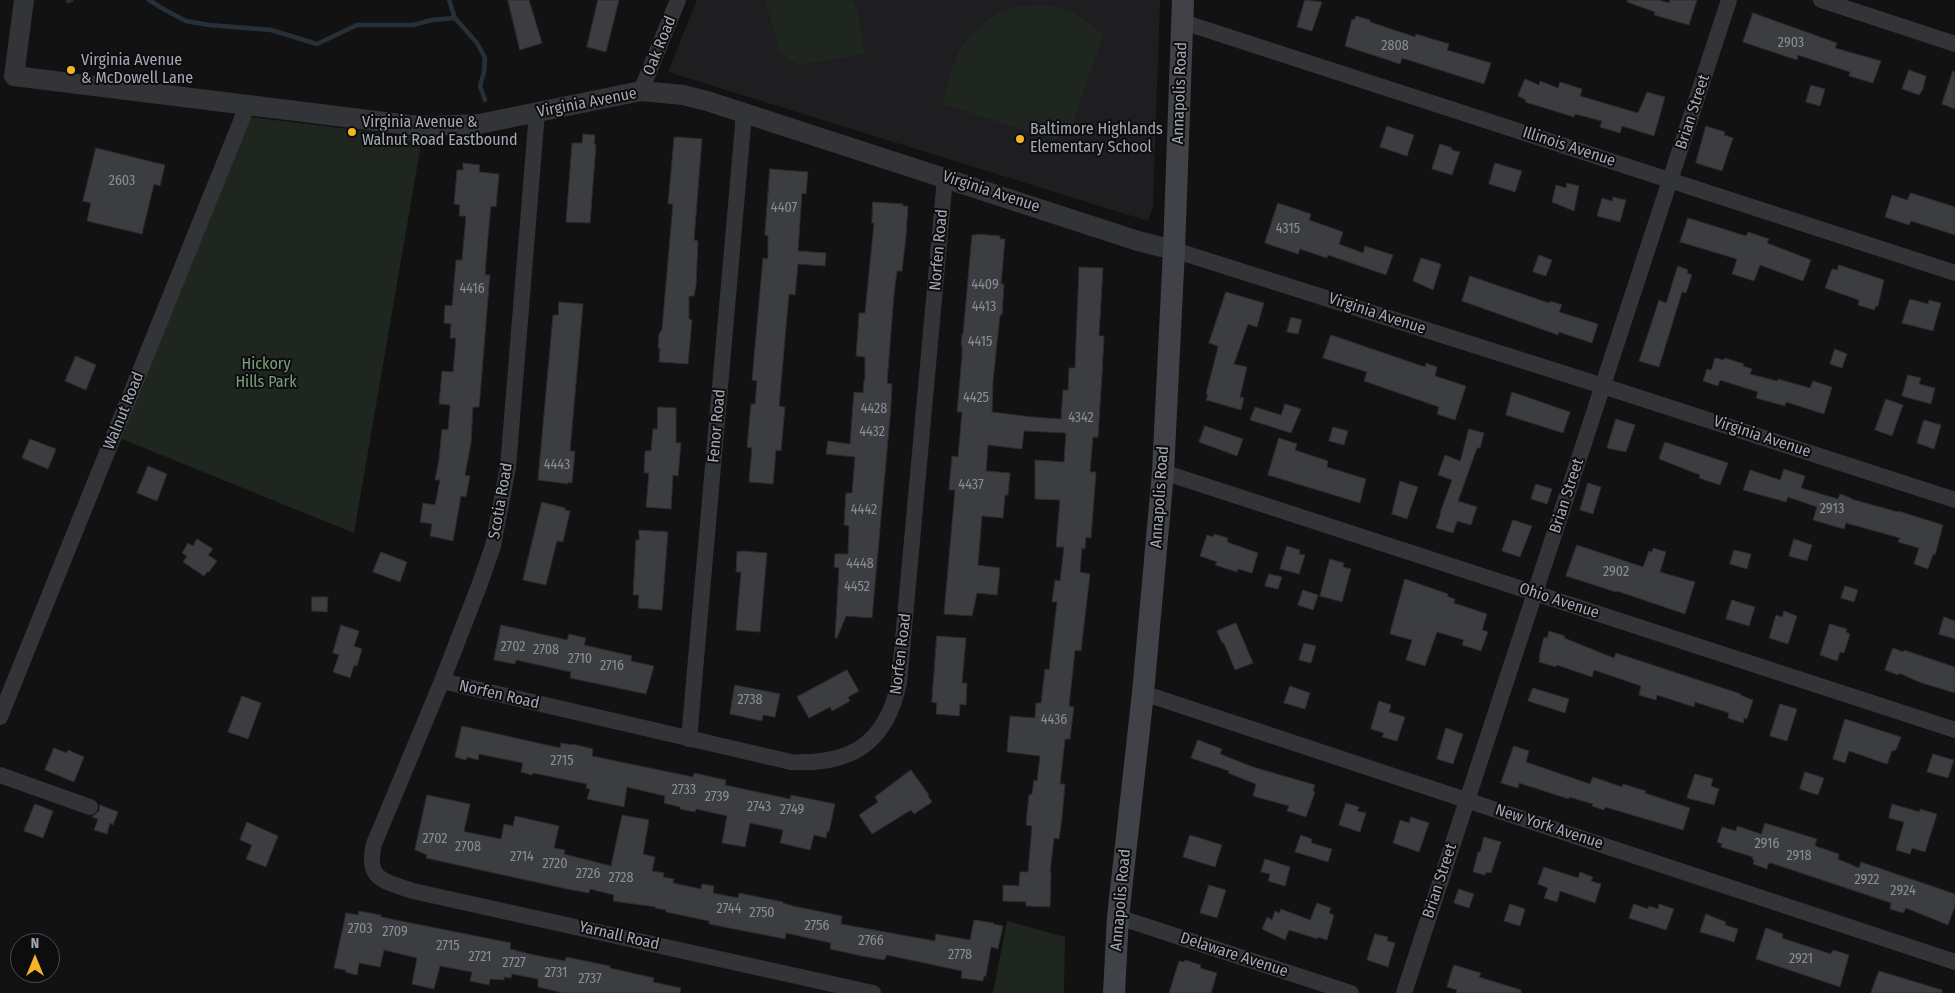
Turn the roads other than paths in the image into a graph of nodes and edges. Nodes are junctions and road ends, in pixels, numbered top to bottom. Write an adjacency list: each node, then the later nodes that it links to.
1 (24, 0): 7 (street)
2 (678, 0): 8 (street, Oak Road)
3 (1729, 0): 13 (street, Brian Street)
4 (1821, 0): 6 (street)
5 (1183, 11): 13 (street, Illinois Avenue); 14 (main road, Annapolis Road)
6 (1955, 44)
7 (7, 75): 9 (street, Virginia Avenue)
8 (641, 91): 10 (street, Virginia Avenue); 11 (street, Virginia Avenue)
9 (248, 104): 10 (street, Virginia Avenue); 22 (street, Walnut Road)
10 (537, 112): 20 (street, Scotia Road)
11 (744, 114): 12 (street, Virginia Avenue); 24 (street, Fenor Road)
12 (945, 178): 14 (street, Virginia Avenue); 24 (street, Norfen Road)
13 (1670, 180): 15 (street, Illinois Avenue); 16 (street, Brian Street)
14 (1174, 250): 16 (street, Virginia Avenue); 17 (main road, Annapolis Road)
15 (1955, 273)
16 (1603, 386): 18 (street, Virginia Avenue); 19 (street, Brian Street)
17 (1162, 472): 19 (street, Ohio Avenue); 21 (main road, Annapolis Road)
18 (1955, 500)
19 (1535, 593): 23 (street, Ohio Avenue); 26 (street, Brian Street)
20 (442, 681): 24 (street, Norfen Road); 28 (street, Scotia Road)
21 (1143, 693): 26 (street, New York Avenue); 29 (main road, Annapolis Road)
22 (0, 717)
23 (1955, 730)
24 (689, 739)
25 (0, 775): 27 (street)
26 (1467, 800): 30 (street, New York Avenue); 34 (street, Brian Street)
27 (90, 807)
28 (371, 867): 31 (street, Yarnall Road)
29 (1118, 917): 32 (main road, Annapolis Road); 33 (street, Delaware Avenue)
30 (1955, 962)
31 (873, 993)
32 (1114, 993)
33 (1351, 993)
34 (1404, 993)

